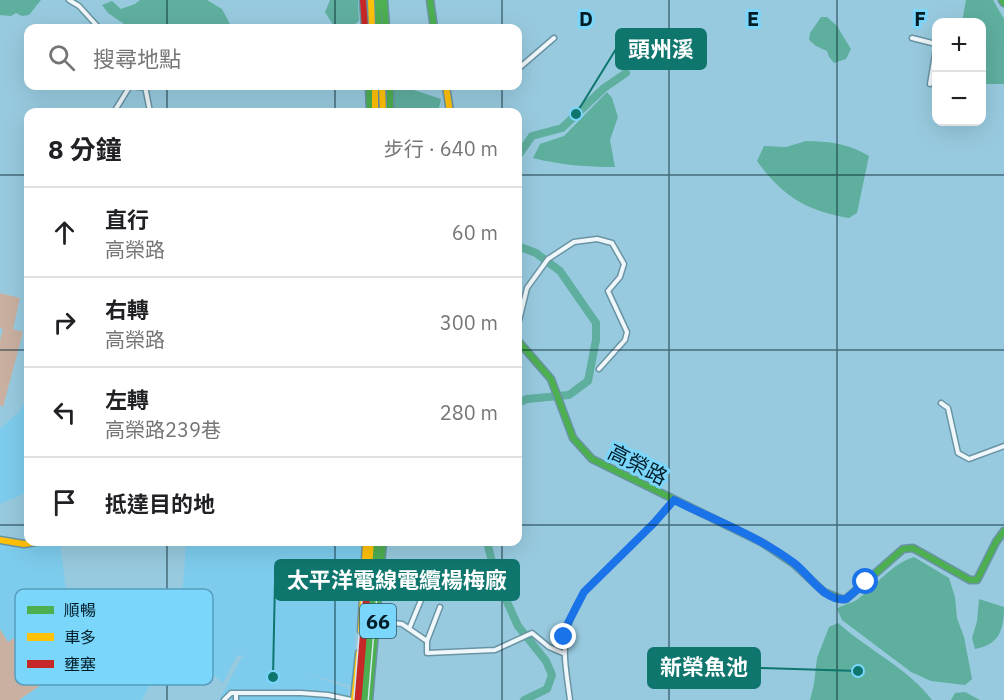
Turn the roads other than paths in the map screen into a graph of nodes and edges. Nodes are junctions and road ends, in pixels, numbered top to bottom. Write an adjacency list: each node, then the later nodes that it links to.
1 (69, 0): 7 (street)
2 (363, 0): 8 (main road)
3 (371, 0): 9 (main road)
4 (378, 0): 10 (main road)
5 (384, 0): 11 (main road)
6 (430, 0): 12 (main road)
7 (95, 24)
8 (365, 24)
9 (372, 24)
10 (379, 24)
11 (386, 24)
12 (433, 24)
13 (554, 38): 16 (street)
14 (912, 38): 15 (street)
15 (932, 45)
16 (522, 66)
17 (932, 71): 18 (street)
18 (930, 84)
19 (128, 90): 26 (street)
20 (146, 90): 27 (street)
21 (369, 90): 28 (main road)
22 (375, 90): 29 (main road)
23 (382, 90): 30 (main road)
24 (390, 90): 31 (main road)
25 (447, 90): 32 (main road)
26 (117, 108)
27 (149, 108)
28 (370, 108)
29 (375, 108)
30 (383, 108)
31 (390, 108)
32 (449, 108)
33 (522, 309): 35 (street)
34 (522, 346): 38 (main road, 高榮路)
35 (599, 369)
36 (941, 403): 37 (street)
37 (1004, 446)
38 (674, 500): 39 (main road, 高榮路); 51 (street)
39 (1004, 531)
40 (0, 539): 41 (main road); 42 (main road)
41 (24, 541)
42 (24, 544)
43 (368, 546): 58 (main road, 66, bridge)
44 (376, 546): 59 (main road, 66, bridge)
45 (383, 546): 48 (main road, 66)
46 (421, 600): 49 (street)
47 (440, 607): 50 (street)
48 (378, 621): 49 (street); 60 (main road, 66)
49 (409, 629): 50 (street)
50 (427, 641): 51 (street)
51 (563, 653): 61 (street)
52 (236, 693): 53 (street); 55 (street); 56 (street)
53 (301, 693): 54 (street); 57 (street)
54 (328, 698): 58 (street)
55 (224, 700)
56 (236, 700)
57 (302, 700)
58 (354, 700)
59 (364, 700)
60 (369, 700)
61 (570, 700)

